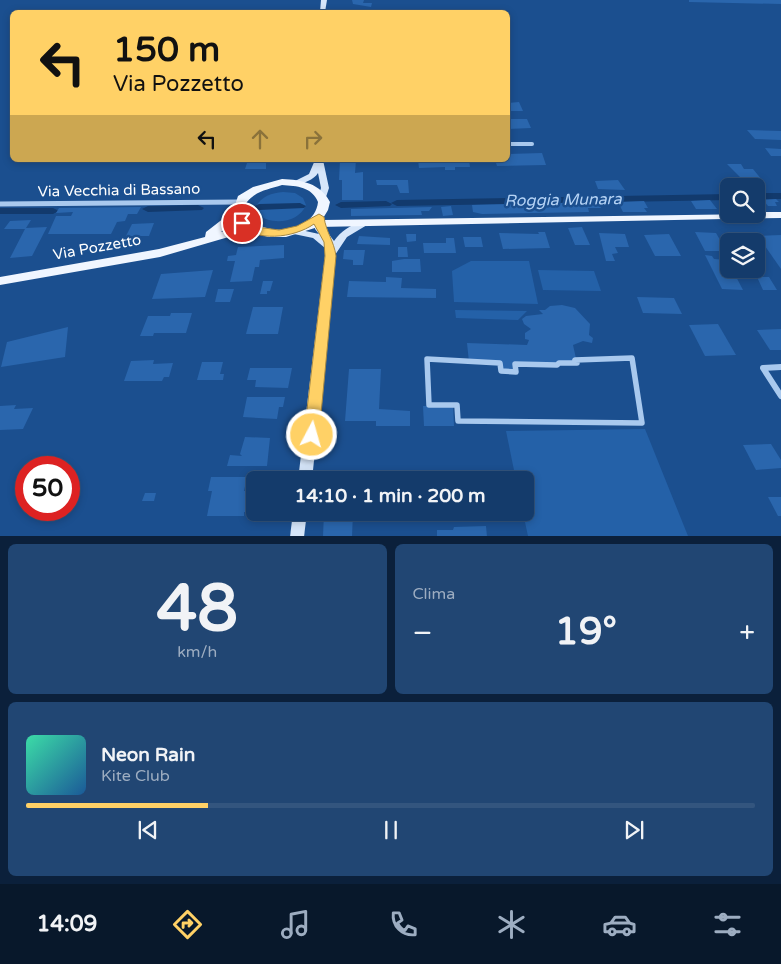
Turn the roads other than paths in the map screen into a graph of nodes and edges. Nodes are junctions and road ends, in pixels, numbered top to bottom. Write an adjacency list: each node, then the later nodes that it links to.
1 (510, 144): 2 (street)
2 (532, 144)
3 (319, 162): 5 (main road)
4 (319, 162): 8 (main road)
5 (295, 183): 7 (main road, Via Pozzetto); 8 (main road, Via Pozzetto)
6 (0, 204): 7 (street, Via Vecchia di Bassano)
7 (238, 208): 12 (main road); 14 (main road, Via Pozzetto)
8 (318, 214): 10 (main road, Via Pozzetto); 11 (main road, Via Pozzetto); 13 (main road, Via Pozzetto); 15 (main road)
9 (781, 215): 10 (main road, Via Pozzetto)
10 (386, 223): 11 (main road, Via Pozzetto)
11 (362, 225): 15 (main road)
12 (254, 230): 13 (main road, Via Pozzetto); 14 (main road, Via Pozzetto)
13 (292, 231): 15 (main road)
14 (200, 242): 16 (main road, Via Pozzetto)
15 (330, 252): 20 (main road)
16 (0, 281)
17 (632, 358): 17 (street)
18 (781, 367): 19 (street)
19 (781, 396)
20 (306, 471)
21 (299, 521): 22 (main road)
22 (297, 536)

